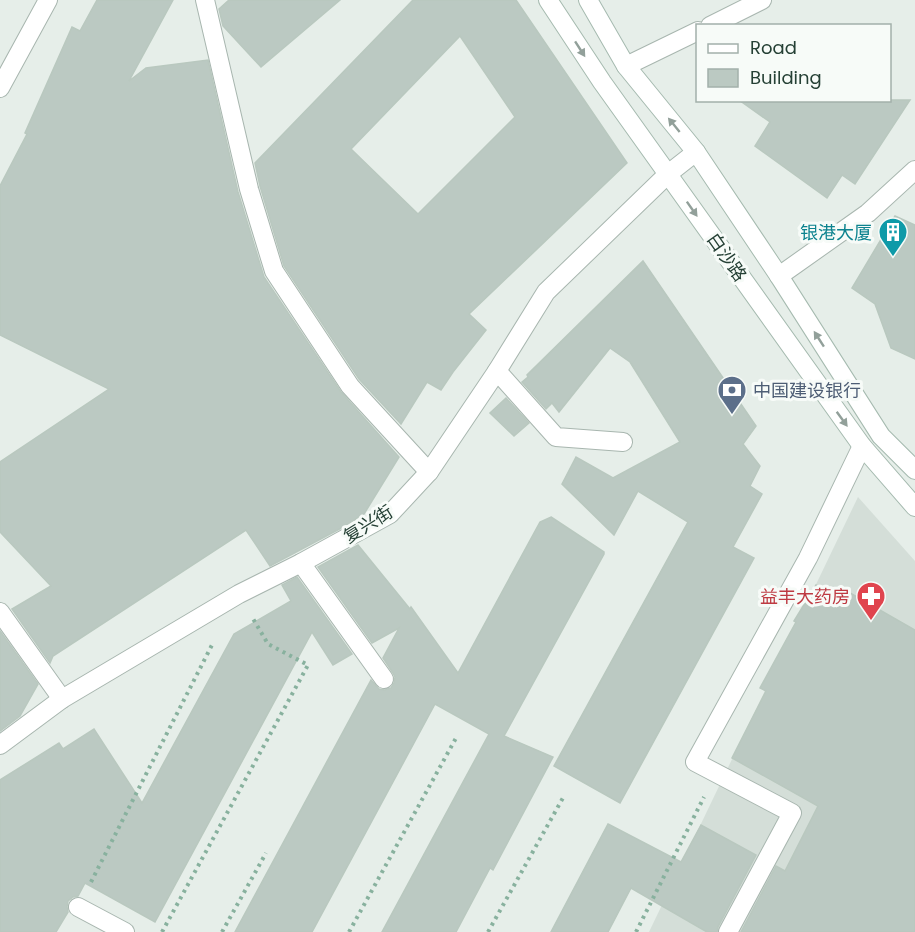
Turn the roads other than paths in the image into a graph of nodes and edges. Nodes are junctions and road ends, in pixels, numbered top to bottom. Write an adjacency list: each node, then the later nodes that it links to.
1 (48, 0): 9 (street)
2 (205, 0): 18 (street)
3 (548, 0): 12 (street, 白沙路, one-way to 12)
4 (588, 0): 8 (street, 白沙路)
5 (762, 0): 6 (street)
6 (714, 24)
7 (696, 32): 8 (street)
8 (626, 66): 10 (street, 白沙路, one-way to 8)
9 (0, 88)
10 (696, 152): 12 (street, 复兴街); 13 (street, 白沙路)
11 (915, 170): 13 (street)
12 (668, 174): 14 (street, 复兴街); 16 (street, 白沙路, one-way to 16)
13 (779, 276): 17 (street, 白沙路, one-way to 13)
14 (497, 371): 15 (street); 18 (street, 复兴街)
15 (624, 442)
16 (862, 447): 19 (street, 白沙路); 27 (street)
17 (915, 470)
18 (429, 472): 20 (street, 复兴街)
19 (915, 507)
20 (301, 563): 22 (street); 23 (street, 复兴街)
21 (0, 612): 23 (street)
22 (384, 678)
23 (62, 699): 24 (street, 复兴街)
24 (0, 745)
25 (78, 907): 26 (street)
26 (117, 930)
27 (728, 932)

